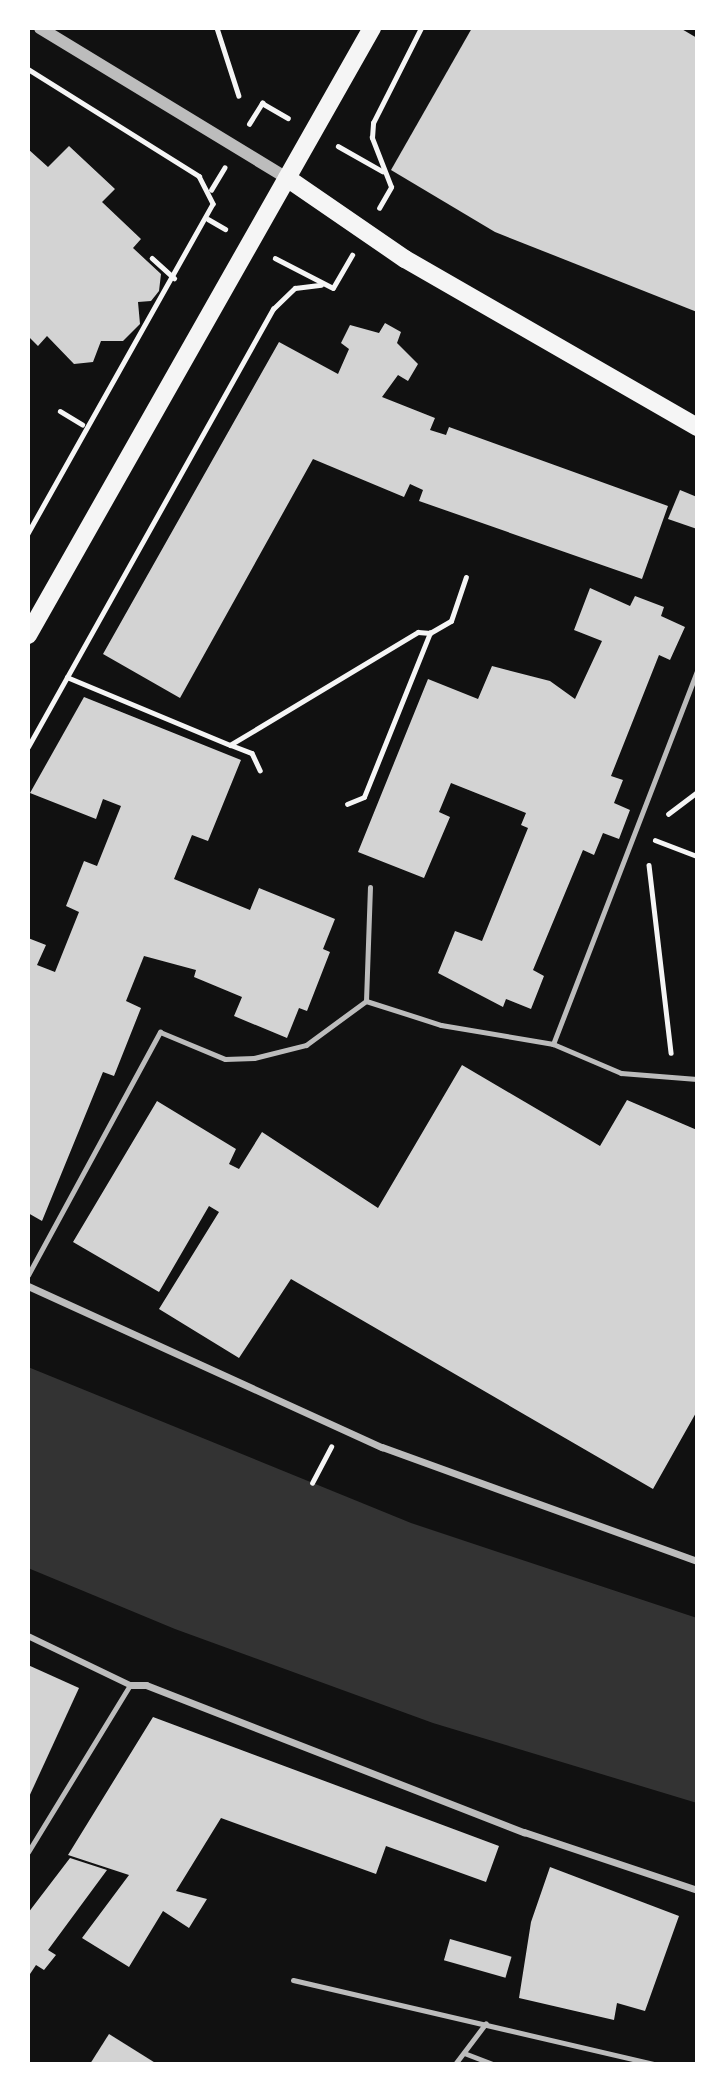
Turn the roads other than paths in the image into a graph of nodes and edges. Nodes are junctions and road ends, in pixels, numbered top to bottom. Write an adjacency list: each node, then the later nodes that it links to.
1 (40, 28): 3 (street)
2 (372, 28): 3 (main road)
3 (287, 178): 4 (main road); 5 (main road)
4 (697, 427)
5 (28, 635)
6 (697, 671): 9 (lane)
7 (369, 887): 8 (lane)
8 (366, 1002): 9 (lane); 11 (lane)
9 (552, 1044): 10 (lane)
10 (697, 1079)
11 (28, 1275)
12 (28, 1286): 13 (street)
13 (697, 1561)
14 (28, 1636): 15 (street)
15 (130, 1685): 16 (lane); 17 (street)
16 (28, 1852)
17 (697, 1890)
18 (293, 1980): 19 (lane)
19 (486, 2023): 20 (lane); 23 (lane)
20 (464, 2053): 21 (lane); 22 (lane)
21 (455, 2064)
22 (492, 2064)
23 (653, 2064)

